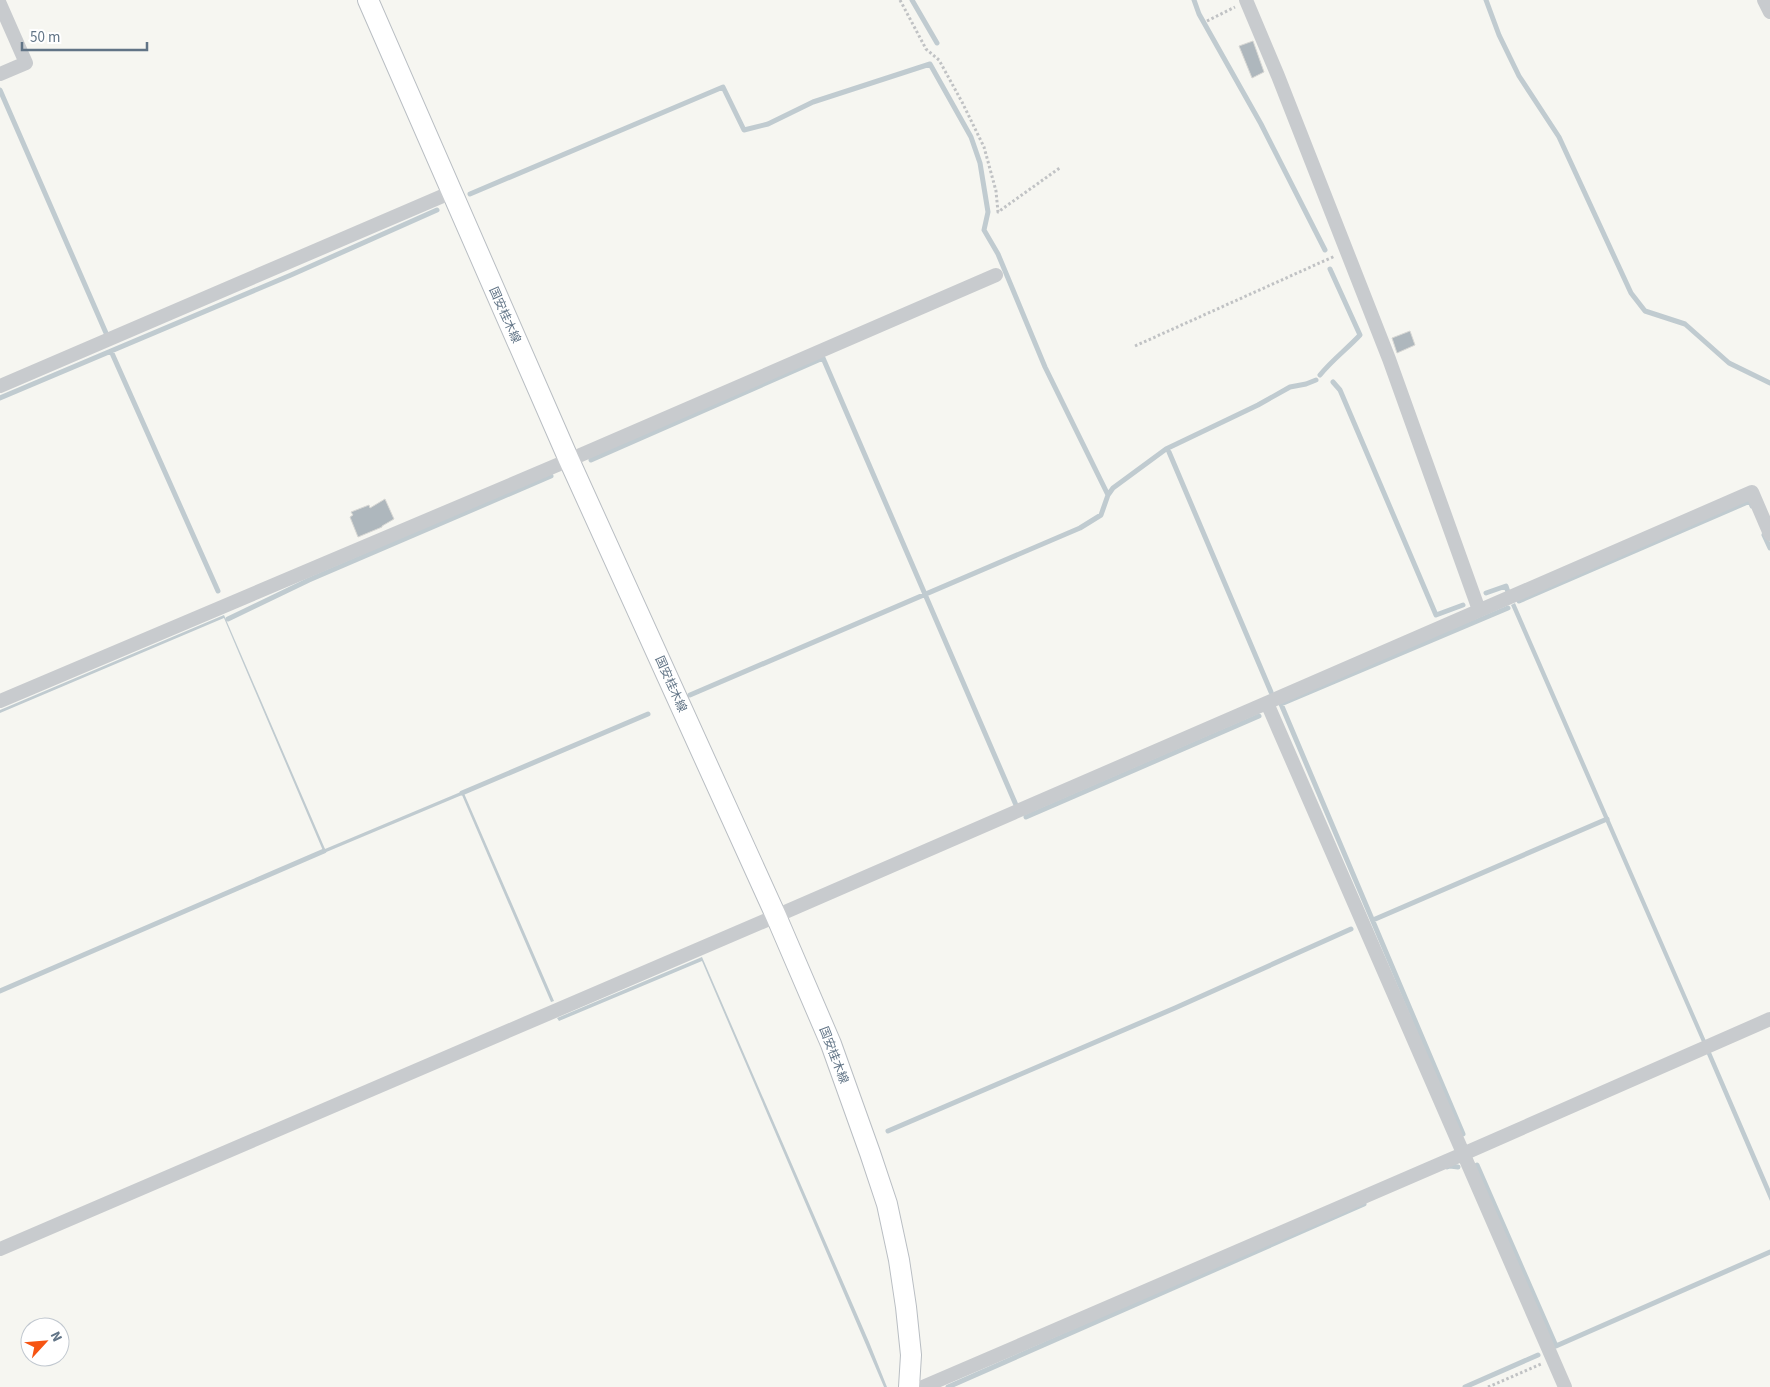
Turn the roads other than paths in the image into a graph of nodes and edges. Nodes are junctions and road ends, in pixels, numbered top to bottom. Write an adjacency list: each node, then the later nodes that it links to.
1 (368, 0): 7 (main road, 国安桂木線)
2 (1764, 0): 5 (street)
3 (1246, 1): 12 (street)
4 (0, 4): 6 (street)
5 (1770, 12)
6 (0, 74)
7 (452, 192): 9 (street); 10 (main road, 国安桂木線)
8 (996, 275): 10 (street)
9 (0, 386)
10 (569, 460): 13 (street); 15 (main road, 国安桂木線)
11 (1770, 534): 12 (street)
12 (1479, 610): 14 (street)
13 (0, 701)
14 (1267, 703): 15 (street); 17 (street)
15 (776, 916): 18 (street); 19 (main road, 国安桂木線)
16 (1770, 1019): 17 (street)
17 (1463, 1154): 20 (street); 21 (street)
18 (0, 1250)
19 (909, 1387)
20 (923, 1387)
21 (1565, 1387)

